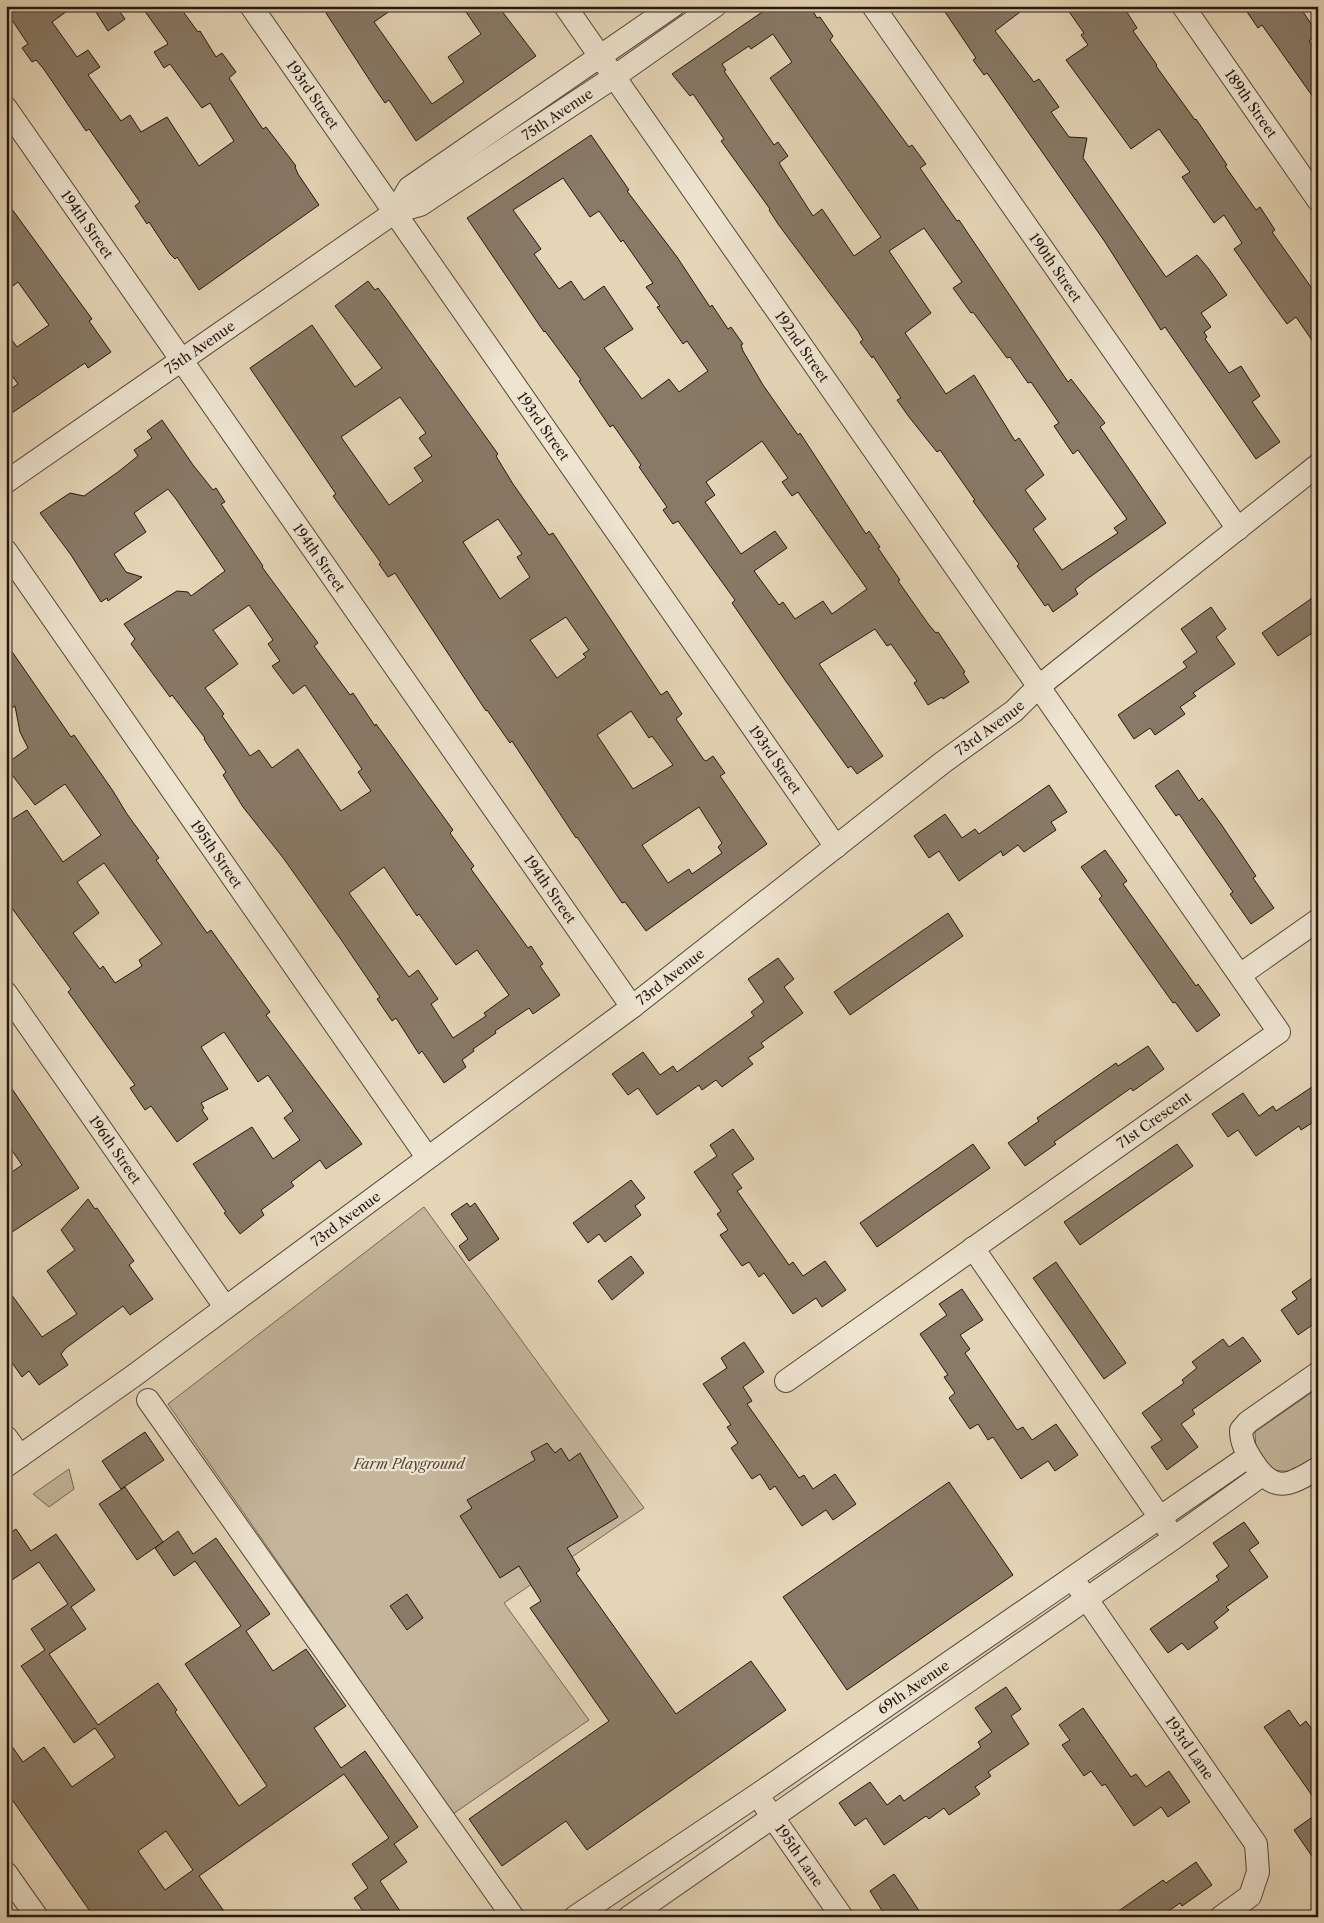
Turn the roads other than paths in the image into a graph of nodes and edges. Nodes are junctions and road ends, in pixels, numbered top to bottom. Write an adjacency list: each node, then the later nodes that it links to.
1 (251, 6): 11 (street, 193rd Street)
2 (565, 6): 7 (street, 192nd Street)
3 (673, 6): 7 (street, 75th Avenue)
4 (715, 6): 8 (street, 75th Avenue)
5 (873, 6): 15 (street, 190th Street)
6 (1182, 6): 10 (street, 189th Street)
7 (600, 57): 8 (street, 192nd Street); 11 (street, 75th Avenue)
8 (614, 77): 11 (street, 75th Avenue); 17 (street, 192nd Street)
9 (6, 108): 12 (street, 194th Street)
10 (1318, 200)
11 (395, 212): 12 (street, 75th Avenue); 18 (street, 193rd Street)
12 (182, 360): 14 (street, 75th Avenue); 22 (street, 194th Street)
13 (1318, 465): 15 (street, 73rd Avenue)
14 (6, 482)
15 (1238, 529): 17 (street, 73rd Avenue)
16 (6, 551): 23 (street, 195th Street)
17 (1038, 687): 18 (street, 73rd Avenue); 20 (street, 71st Crescent)
18 (836, 847): 22 (street, 73rd Avenue)
19 (1318, 920): 20 (street)
20 (1240, 975): 24 (street, 71st Crescent)
21 (6, 993): 25 (street, 196th Street)
22 (632, 1007): 23 (street, 73rd Avenue)
23 (427, 1157): 25 (street, 73rd Avenue)
24 (973, 1248): 27 (street, 71st Crescent); 34 (street)
25 (225, 1307): 31 (street, 73rd Avenue)
26 (1318, 1372): 30 (street)
27 (786, 1381)
28 (148, 1400): 42 (street)
29 (6, 1437): 31 (street)
30 (1249, 1456): 33 (street); 34 (street, 69th Avenue)
31 (13, 1461)
32 (1318, 1468): 33 (street)
33 (1262, 1475): 35 (street, 69th Avenue)
34 (1159, 1516): 35 (street); 36 (street, 69th Avenue)
35 (1174, 1538): 37 (street, 69th Avenue)
36 (1072, 1578): 37 (street, 193rd Lane); 38 (street, 69th Avenue)
37 (1086, 1598): 39 (street, 69th Avenue); 46 (street, 193rd Lane)
38 (757, 1795): 39 (street, 195th Lane); 43 (street, 69th Avenue)
39 (772, 1817): 44 (street, 69th Avenue); 45 (street, 195th Lane)
40 (6, 1873): 41 (street)
41 (37, 1917)
42 (513, 1917)
43 (575, 1917)
44 (629, 1917)
45 (842, 1917)
46 (1221, 1917)

